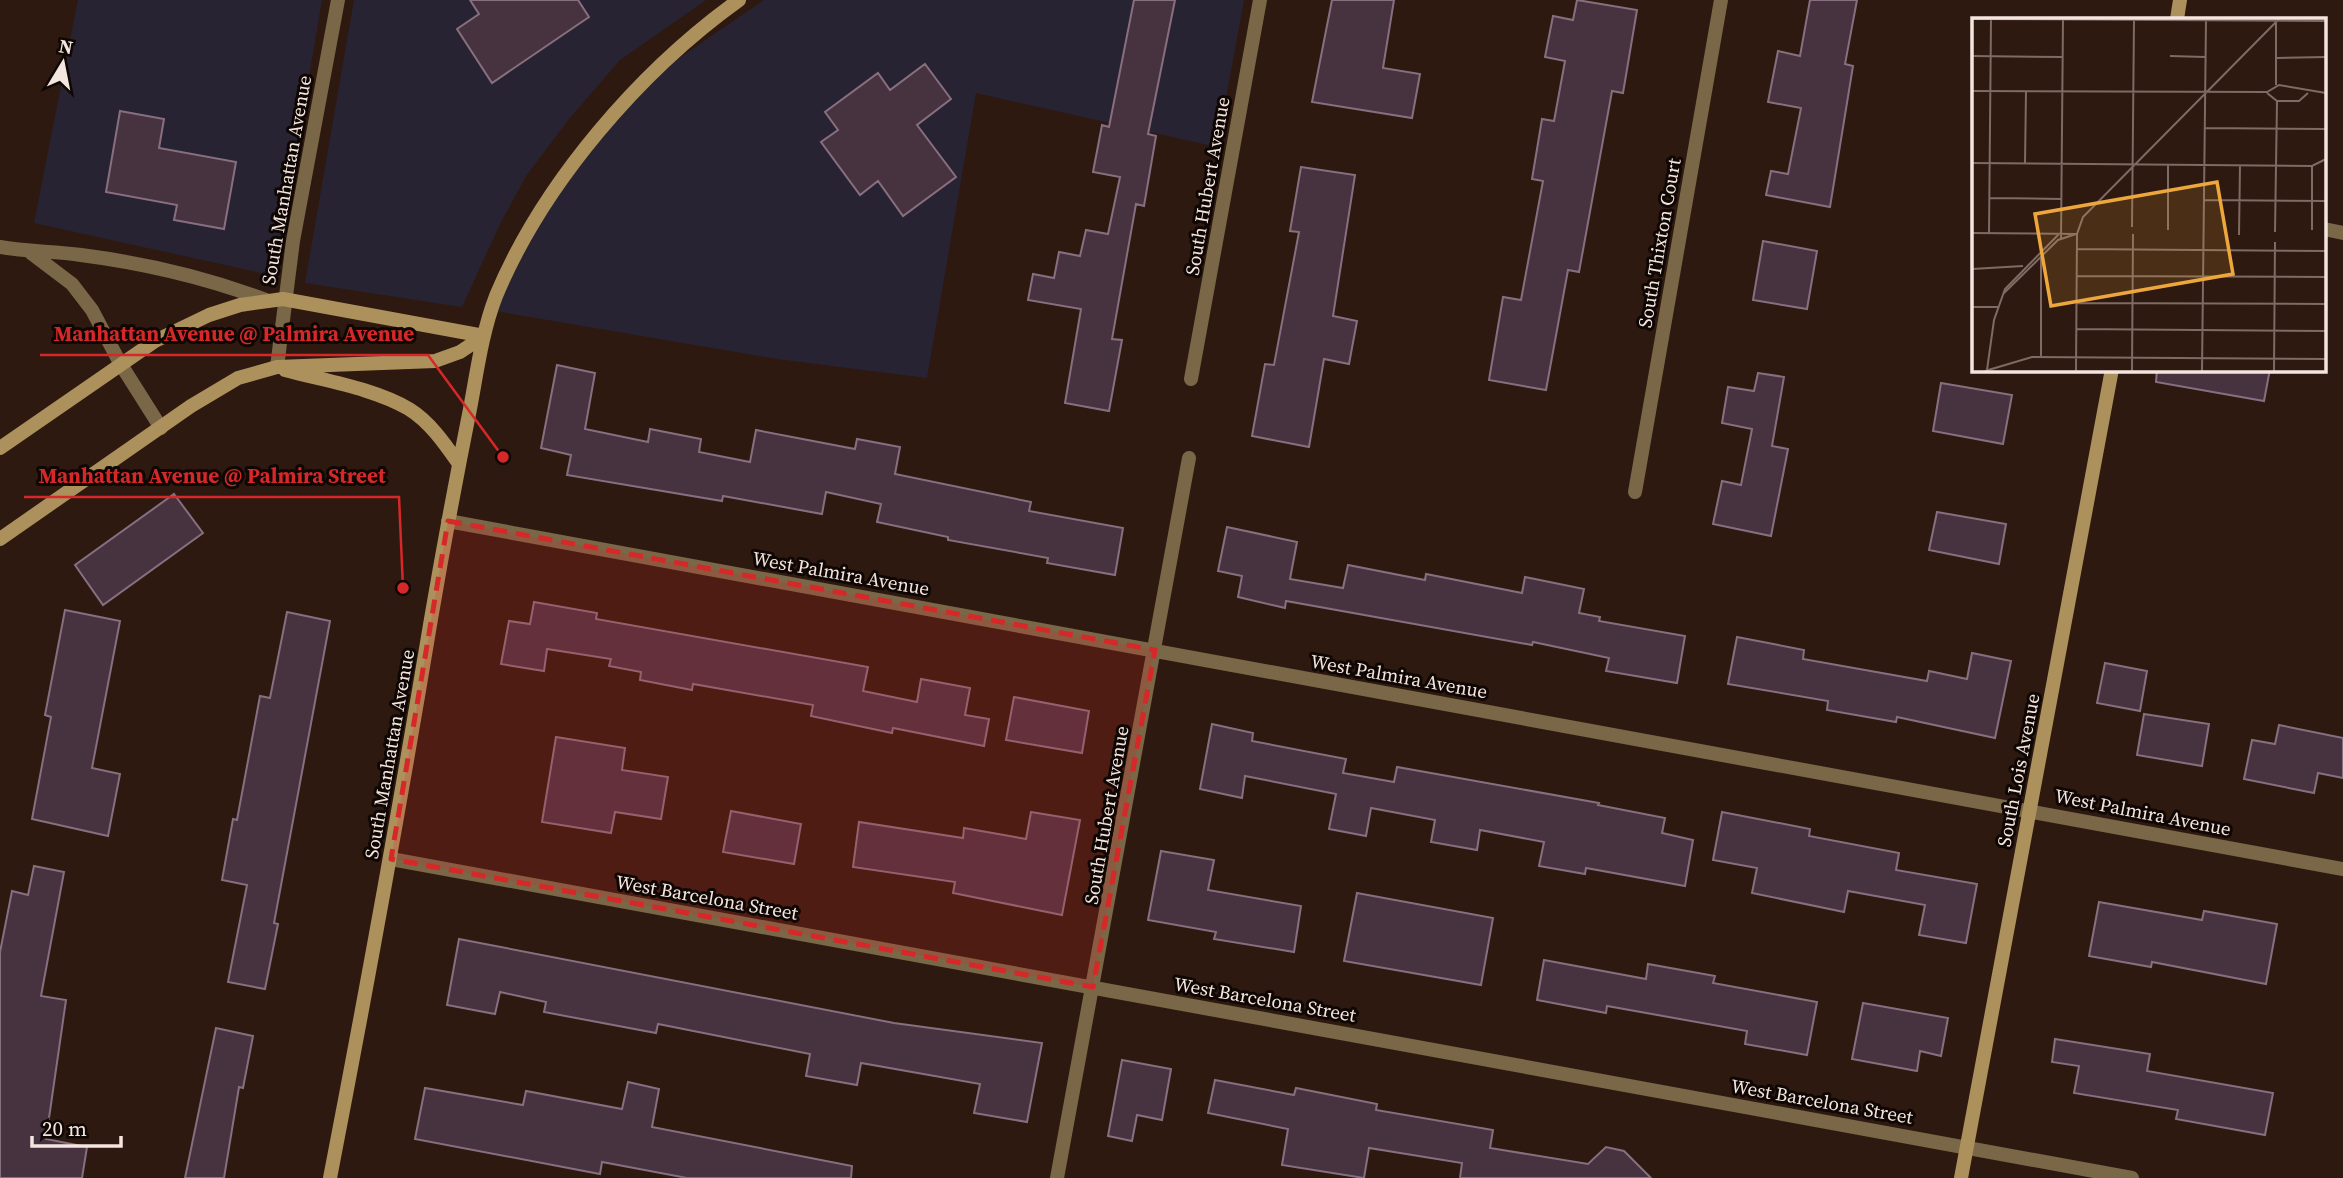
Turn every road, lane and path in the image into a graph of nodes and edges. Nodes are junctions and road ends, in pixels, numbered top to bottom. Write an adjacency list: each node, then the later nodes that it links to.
1 (338, 0): 9 (street, South Manhattan Avenue)
2 (739, 0): 11 (street, South Manhattan Avenue)
3 (1260, 0): 15 (street, South Hubert Avenue)
4 (1721, 0): 20 (street, South Thixton Court)
5 (2180, 0): 6 (street)
6 (2177, 18)
7 (0, 247): 8 (street)
8 (31, 253): 10 (street); 12 (street)
9 (284, 299): 10 (street); 11 (street); 13 (street, South Manhattan Avenue)
10 (266, 300): 12 (street)
11 (484, 336): 13 (street); 19 (street, South Manhattan Avenue)
12 (120, 363): 16 (street); 17 (street)
13 (277, 367): 16 (street); 19 (street)
14 (2112, 371): 24 (street, South Lois Avenue)
15 (1191, 379)
16 (161, 428): 22 (street)
17 (0, 448)
18 (1189, 457): 23 (street, South Hubert Avenue)
19 (459, 464): 21 (street, South Manhattan Avenue)
20 (1635, 492)
21 (448, 520): 23 (street, West Palmira Avenue); 25 (street, South Manhattan Avenue)
22 (0, 539)
23 (1155, 650): 24 (street, West Palmira Avenue); 27 (street, South Hubert Avenue)
24 (2030, 811): 26 (street, West Palmira Avenue); 28 (street, South Lois Avenue)
25 (391, 859): 27 (street, West Barcelona Street); 29 (street, South Manhattan Avenue)
26 (2343, 869)
27 (1093, 987): 28 (street, West Barcelona Street); 30 (street, South Hubert Avenue)
28 (1967, 1147): 31 (street, South Lois Avenue); 32 (street, West Barcelona Street)
29 (330, 1178)
30 (1057, 1178)
31 (1961, 1178)
32 (2132, 1178)

